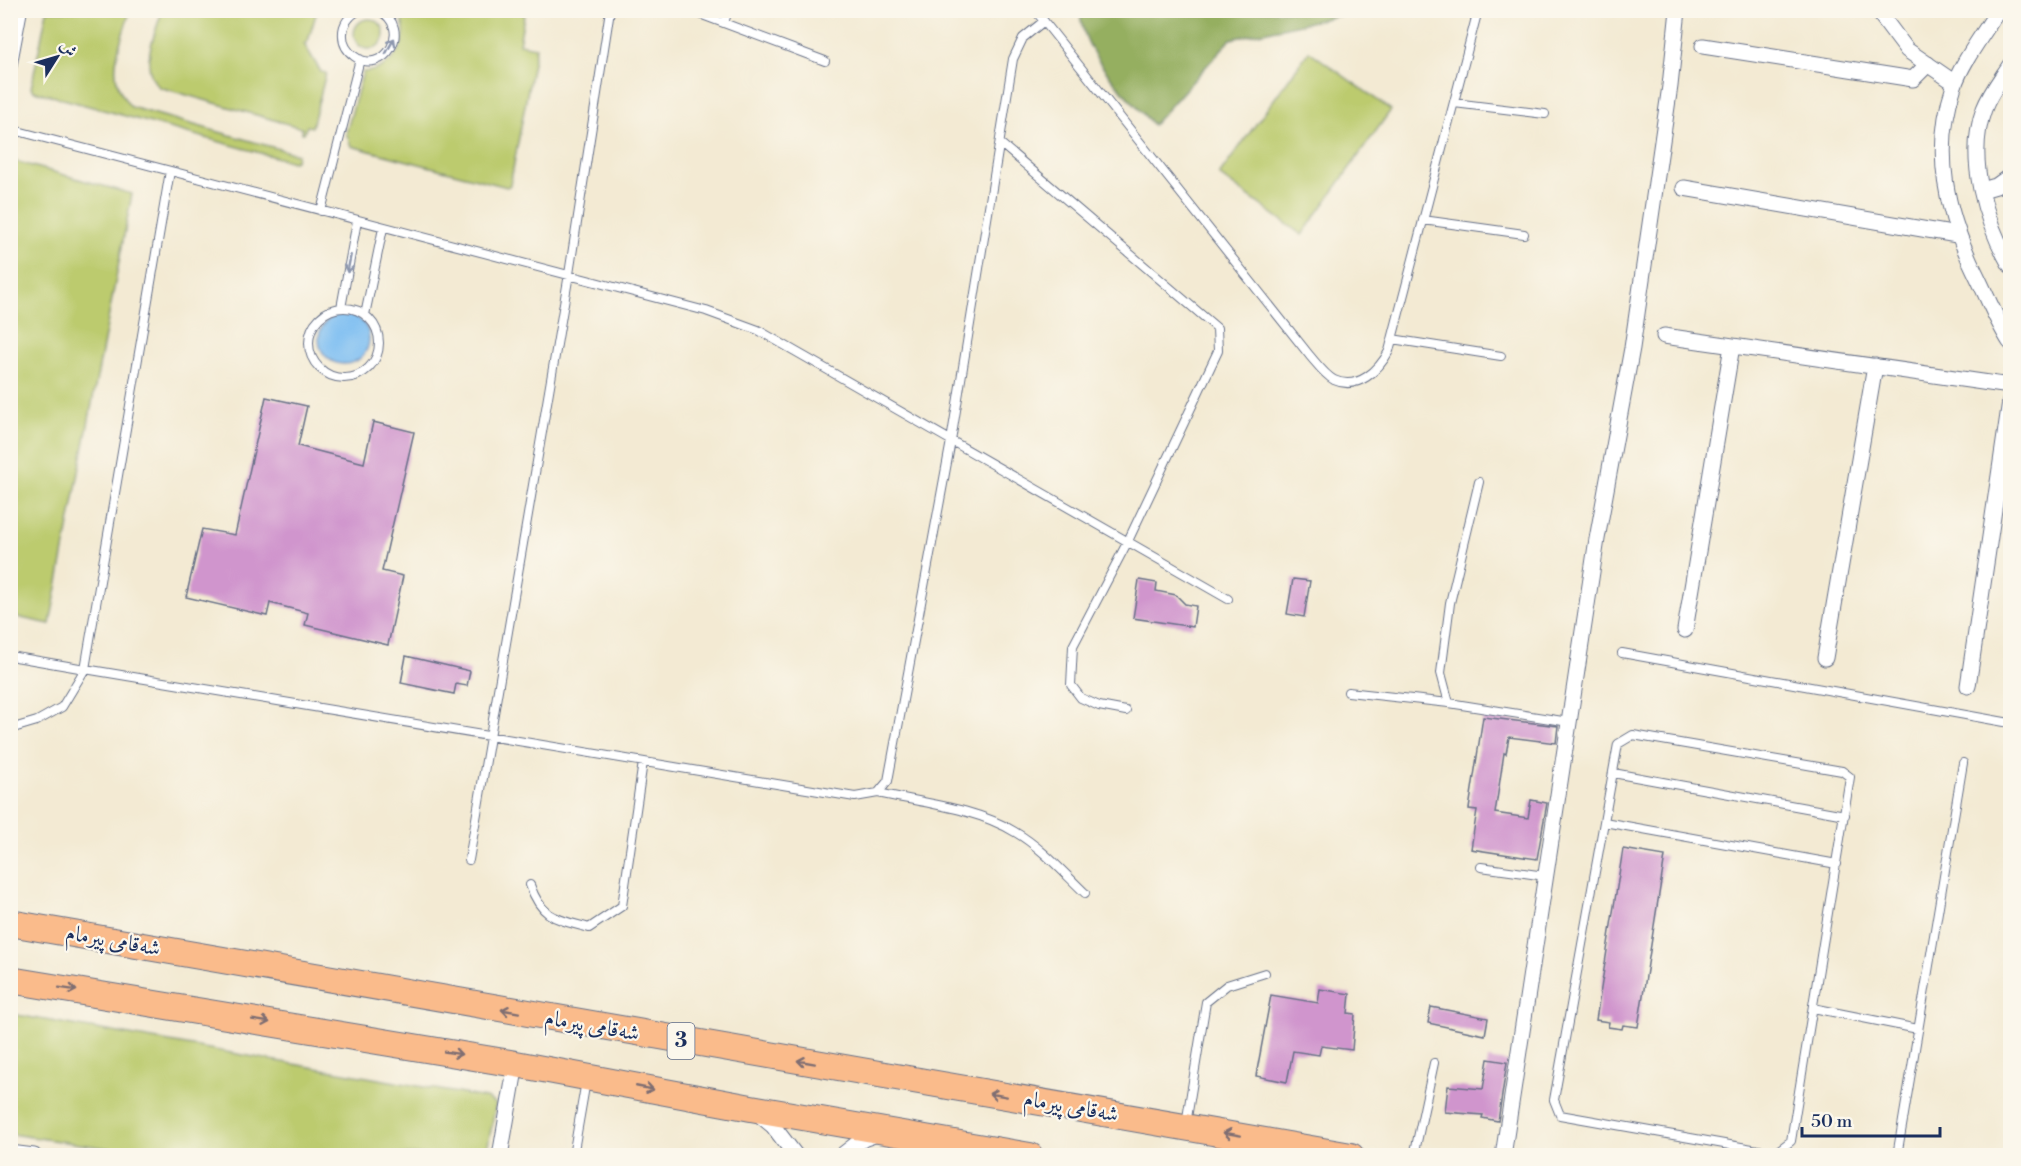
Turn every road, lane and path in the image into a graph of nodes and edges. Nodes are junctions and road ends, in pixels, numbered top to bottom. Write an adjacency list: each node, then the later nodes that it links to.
1 (23, 10): 19 (lane)
2 (359, 10): 15 (lane)
3 (378, 10): 15 (lane, one-way to 3)
4 (610, 10): 36 (lane)
5 (689, 10): 13 (lane)
6 (728, 10): 13 (lane)
7 (1035, 10): 12 (lane)
8 (1478, 10): 21 (lane)
9 (1678, 10): 60 (street)
10 (1877, 10): 17 (street)
11 (1998, 10): 20 (street)
12 (1044, 21): 24 (lane); 40 (lane)
13 (724, 23): 16 (lane)
14 (1703, 46): 17 (street)
15 (360, 59): 29 (lane)
16 (825, 61)
17 (1928, 64): 20 (street)
18 (2010, 65): 28 (street)
19 (10, 79)
20 (1955, 83): 34 (street)
21 (1454, 103): 22 (lane); 30 (lane)
22 (1545, 114)
23 (10, 129): 25 (lane)
24 (1000, 143): 47 (lane); 49 (lane)
25 (170, 171): 29 (lane); 55 (lane)
26 (2010, 176): 28 (street)
27 (1684, 188): 34 (street)
28 (1982, 190): 35 (street)
29 (321, 211): 31 (lane)
30 (1423, 220): 33 (lane); 40 (lane)
31 (357, 221): 32 (lane); 37 (lane, one-way to 37)
32 (383, 228): 36 (lane); 38 (lane)
33 (1524, 234)
34 (1957, 235): 41 (street)
35 (2010, 265)
36 (569, 274): 47 (lane); 63 (lane)
37 (340, 308): 38 (lane); 38 (lane)
38 (365, 315)
39 (1664, 336): 42 (street)
40 (1392, 339): 43 (lane)
41 (2010, 342)
42 (1732, 346): 44 (street); 51 (street)
43 (1501, 356)
44 (1875, 366): 45 (street); 54 (street)
45 (2010, 386)
46 (2010, 401): 56 (street)
47 (951, 441): 49 (lane); 67 (lane)
48 (1479, 482): 58 (lane)
49 (1128, 541): 50 (lane); 59 (lane)
50 (1228, 599)
51 (1685, 630)
52 (1622, 653): 61 (lane)
53 (10, 656): 55 (lane)
54 (1825, 658)
55 (85, 669): 62 (lane); 63 (lane)
56 (1968, 686)
57 (1348, 692): 58 (lane)
58 (1449, 703): 60 (lane)
59 (1126, 711)
60 (1569, 722): 73 (street)
61 (2010, 723)
62 (10, 729)
63 (489, 736): 64 (lane); 70 (lane)
64 (644, 762): 67 (lane); 74 (lane)
65 (1963, 763): 80 (lane)
66 (1613, 773): 68 (lane); 68 (lane); 69 (lane)
67 (878, 793): 75 (lane)
68 (1845, 815): 71 (lane)
69 (1604, 822): 71 (lane); 79 (lane)
70 (469, 860)
71 (1837, 864): 79 (lane)
72 (1481, 867): 73 (lane)
73 (1545, 876): 97 (street)
74 (530, 885)
75 (1084, 893)
76 (10, 923): 85 (highway, شەقامی پیرمام / 3, one-way to 76)
77 (1265, 973): 85 (lane)
78 (10, 980): 82 (highway, 3, one-way to 82)
79 (1813, 1008): 80 (lane)
80 (1918, 1029): 98 (lane)
81 (1434, 1063): 96 (lane)
82 (516, 1064): 83 (highway, 3); 90 (street)
83 (587, 1076): 84 (highway, 3, one-way to 84); 91 (lane)
84 (751, 1108): 86 (highway, 3); 92 (street)
85 (1186, 1126): 95 (highway, شەقامی پیرمام / 3, one-way to 85)
86 (884, 1131): 87 (highway, 3); 93 (street)
87 (916, 1146): 94 (highway, 3)
88 (10, 1153): 89 (street)
89 (34, 1155)
90 (500, 1155)
91 (573, 1155)
92 (796, 1155)
93 (841, 1155)
94 (1030, 1155)
95 (1351, 1155)
96 (1414, 1155)
97 (1503, 1155)
98 (1897, 1155)

